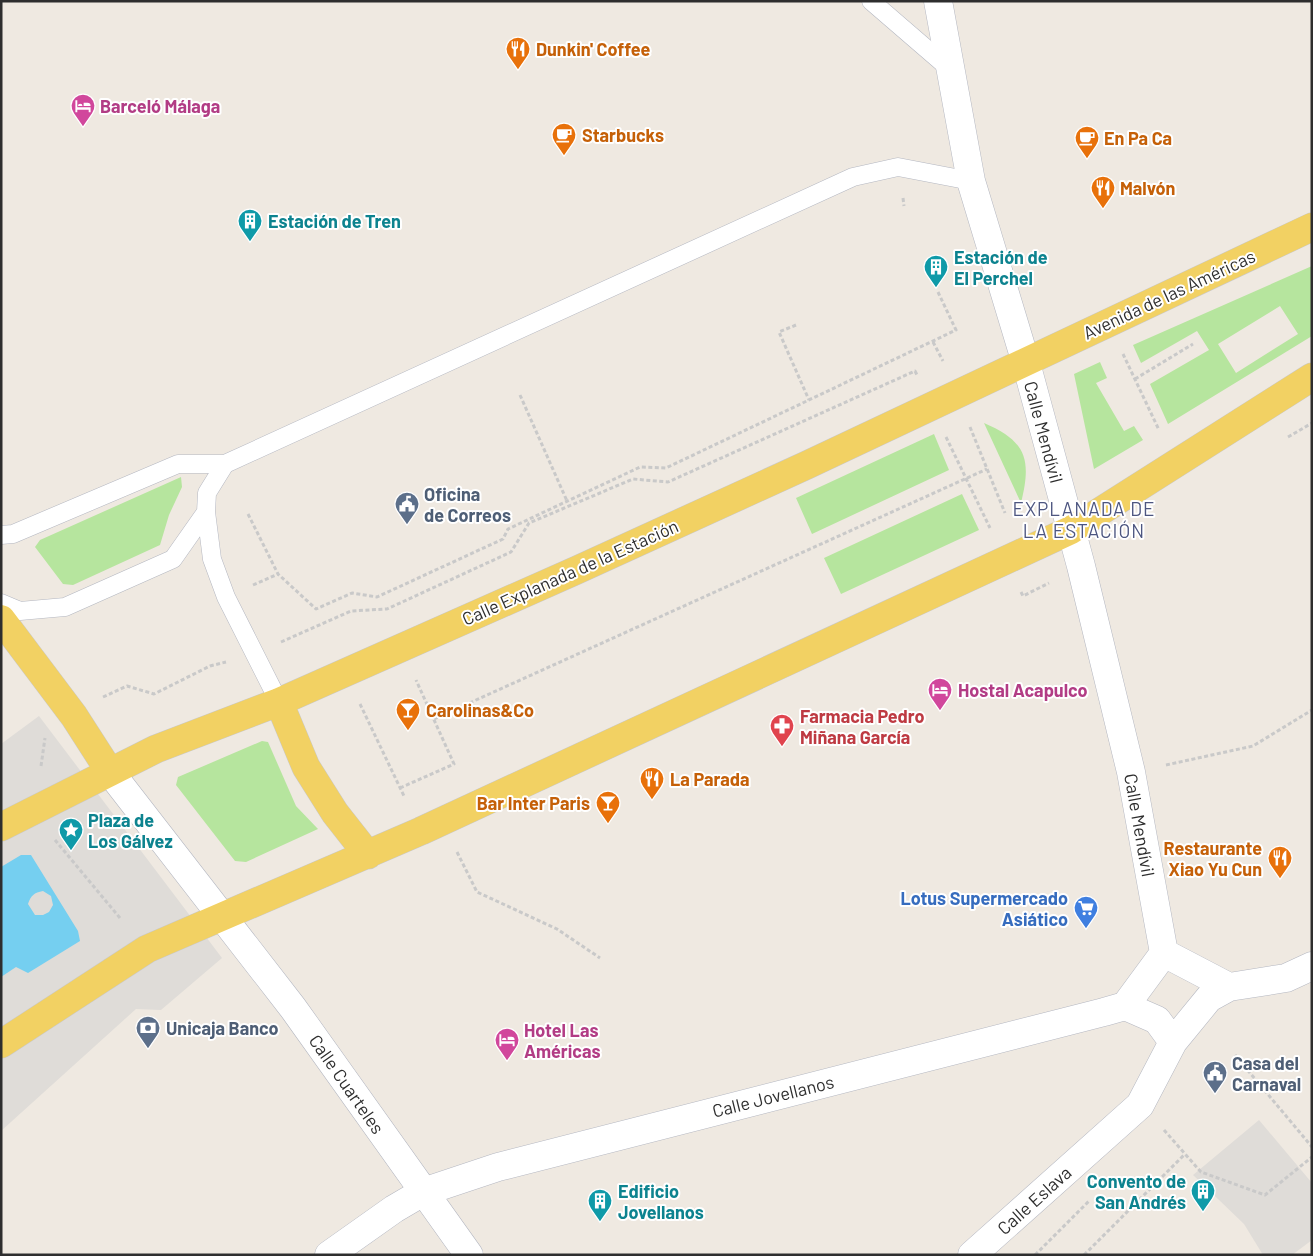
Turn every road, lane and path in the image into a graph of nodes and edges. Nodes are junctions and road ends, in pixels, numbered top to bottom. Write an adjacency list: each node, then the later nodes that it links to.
1 (871, 1): 3 (lane)
2 (938, 1): 3 (street, Calle Mendívil)
3 (951, 70): 4 (street, Calle Mendívil)
4 (971, 181): 11 (street, Calle Mendívil); 20 (lane)
5 (1312, 227): 11 (main road, Avenida de las Américas)
6 (938, 292): 8 (path)
7 (796, 324): 17 (path)
8 (933, 342): 12 (path); 17 (path)
9 (1193, 344): 15 (path)
10 (1121, 351): 15 (path)
11 (1026, 363): 26 (street, Calle Mendívil); 35 (main road, Calle Explanada de la Estación)
12 (944, 364)
13 (915, 370): 32 (path)
14 (1312, 377): 26 (main road)
15 (1135, 379): 19 (path)
16 (520, 395): 22 (path)
17 (809, 400): 22 (path)
18 (969, 424): 21 (path)
19 (1159, 430)
20 (225, 464): 23 (lane); 27 (lane)
21 (987, 469): 24 (path); 38 (path)
22 (567, 501): 28 (path)
23 (206, 512): 30 (lane); 32 (lane)
24 (1005, 513)
25 (248, 514): 28 (path)
26 (1071, 530): 41 (street, Calle Mendívil); 44 (main road)
27 (1, 535)
28 (278, 574): 29 (path)
29 (246, 588)
30 (1, 603)
31 (1, 619): 37 (main road)
32 (255, 653): 35 (lane); 37 (path)
33 (414, 676): 38 (path)
34 (366, 698): 42 (path)
35 (279, 702): 40 (main road, Calle Explanada de la Estación); 47 (main road)
36 (1312, 710): 41 (path)
37 (74, 716): 39 (path); 40 (main road)
38 (434, 719): 42 (path)
39 (37, 770)
40 (110, 772): 45 (main road, Calle Explanada de la Estación); 48 (street, Calle Cuarteles)
41 (1131, 772): 50 (street, Calle Mendívil)
42 (400, 788): 43 (path)
43 (404, 796)
44 (442, 822): 47 (main road); 51 (path)
45 (1, 827)
46 (52, 836): 49 (path)
47 (368, 855): 48 (main road)
48 (222, 915): 56 (main road); 62 (street, Calle Cuarteles)
49 (120, 918)
50 (1164, 953): 53 (street); 54 (street)
51 (600, 958)
52 (1312, 966): 53 (street, Calle Eslava)
53 (1229, 986): 55 (street, Calle Eslava)
54 (1125, 1006): 55 (street); 62 (street, Calle Jovellanos)
55 (1173, 1042): 65 (street, Calle Eslava)
56 (1, 1044)
57 (1235, 1055): 59 (path)
58 (1162, 1128): 60 (path)
59 (1312, 1147)
60 (1185, 1154): 61 (path); 66 (path)
61 (1312, 1157)
62 (423, 1192): 63 (street, Calle Jovellanos); 64 (street, Calle Cuarteles)
63 (329, 1255)
64 (469, 1255)
65 (972, 1255)
66 (1084, 1255)

